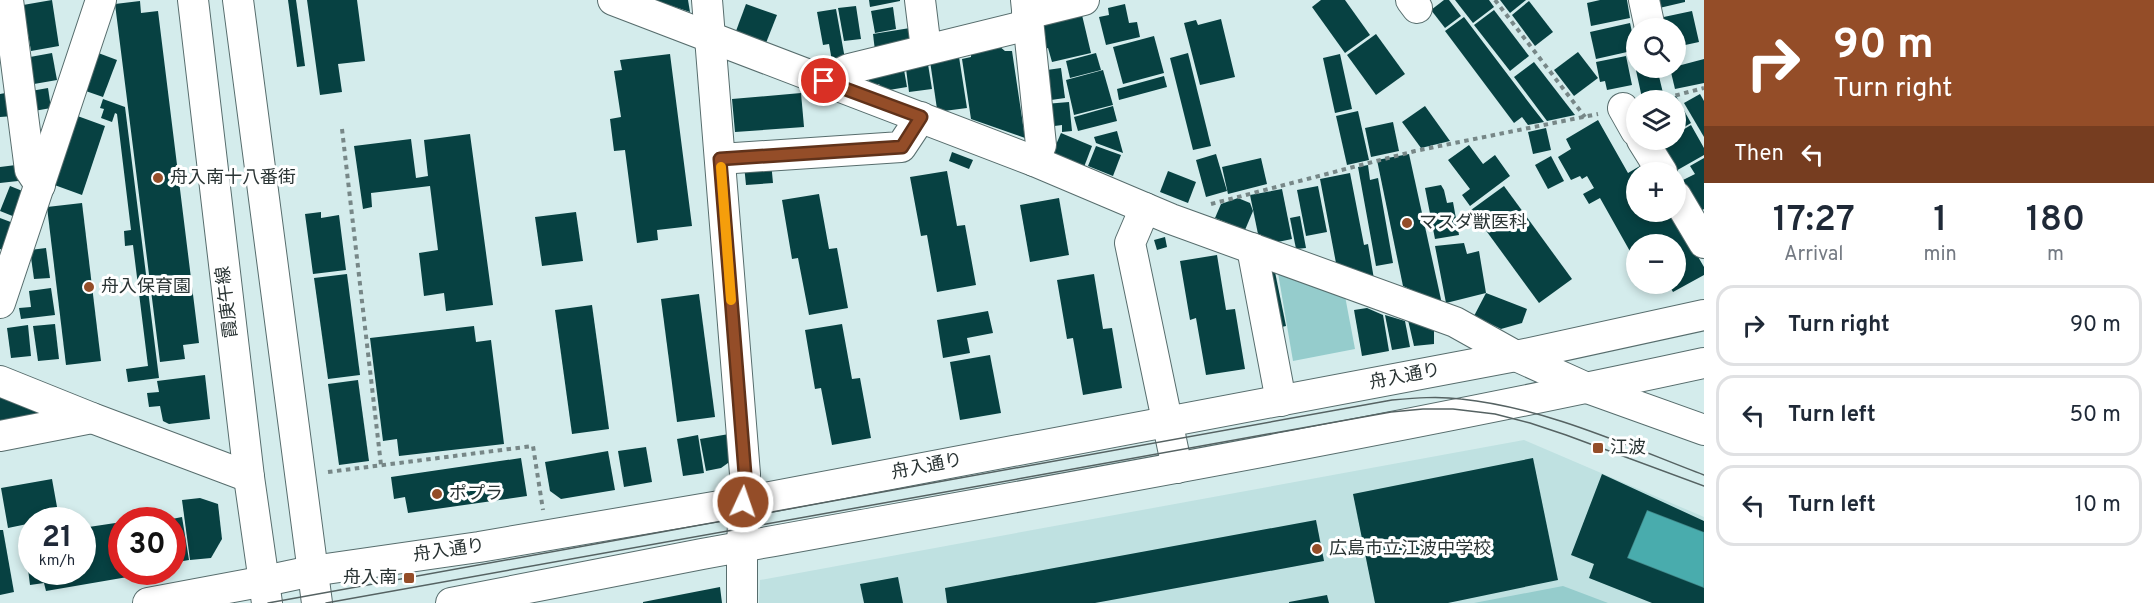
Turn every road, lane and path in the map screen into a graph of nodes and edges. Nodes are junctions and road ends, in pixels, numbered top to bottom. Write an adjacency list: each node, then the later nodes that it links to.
1 (8, 0): 24 (street)
2 (101, 0): 24 (street)
3 (192, 0): 43 (street, 霞庚午線)
4 (238, 0): 47 (street)
5 (613, 0): 13 (street)
6 (707, 0): 13 (street)
7 (920, 0): 14 (street)
8 (1084, 0): 11 (street)
9 (1495, 0): 19 (path)
10 (1644, 0): 12 (street)
11 (1027, 13): 14 (street); 23 (street)
12 (1648, 18)
13 (710, 38): 15 (street); 22 (street)
14 (926, 50): 15 (street)
15 (824, 81): 18 (street)
16 (1704, 88): 17 (path)
17 (1686, 93)
18 (921, 117): 22 (street); 23 (street)
19 (1585, 117): 20 (path); 26 (path)
20 (1626, 120)
21 (342, 129): 40 (path)
22 (720, 159): 44 (street)
23 (1034, 161): 26 (street)
24 (40, 185): 29 (street)
25 (1686, 213): 27 (street)
26 (1158, 214): 28 (street); 37 (street)
27 (1704, 243)
28 (1252, 248): 31 (street); 35 (street)
29 (0, 303)
30 (1704, 315): 31 (street, 舟入通り)
31 (1516, 356): 34 (street); 35 (street, 舟入通り)
32 (1704, 363): 34 (street)
33 (0, 381): 36 (street)
34 (1587, 388): 38 (street); 41 (street)
35 (1281, 401): 37 (street, 舟入通り)
36 (92, 418): 39 (street); 43 (street)
37 (1167, 422): 41 (street); 44 (street, 舟入通り)
38 (1704, 430)
39 (0, 436)
40 (381, 465): 42 (path); 45 (path)
41 (1177, 468): 46 (street)
42 (328, 472)
43 (249, 477): 49 (street, 霞庚午線)
44 (743, 502): 46 (street); 47 (street, 舟入通り)
45 (543, 510)
46 (742, 548): 48 (street); 53 (street)
47 (312, 570): 49 (street, 舟入通り); 51 (street)
48 (587, 590): 52 (street)
49 (266, 592): 50 (street, 舟入通り)
50 (148, 603)
51 (317, 603)
52 (450, 603)
53 (742, 603)

